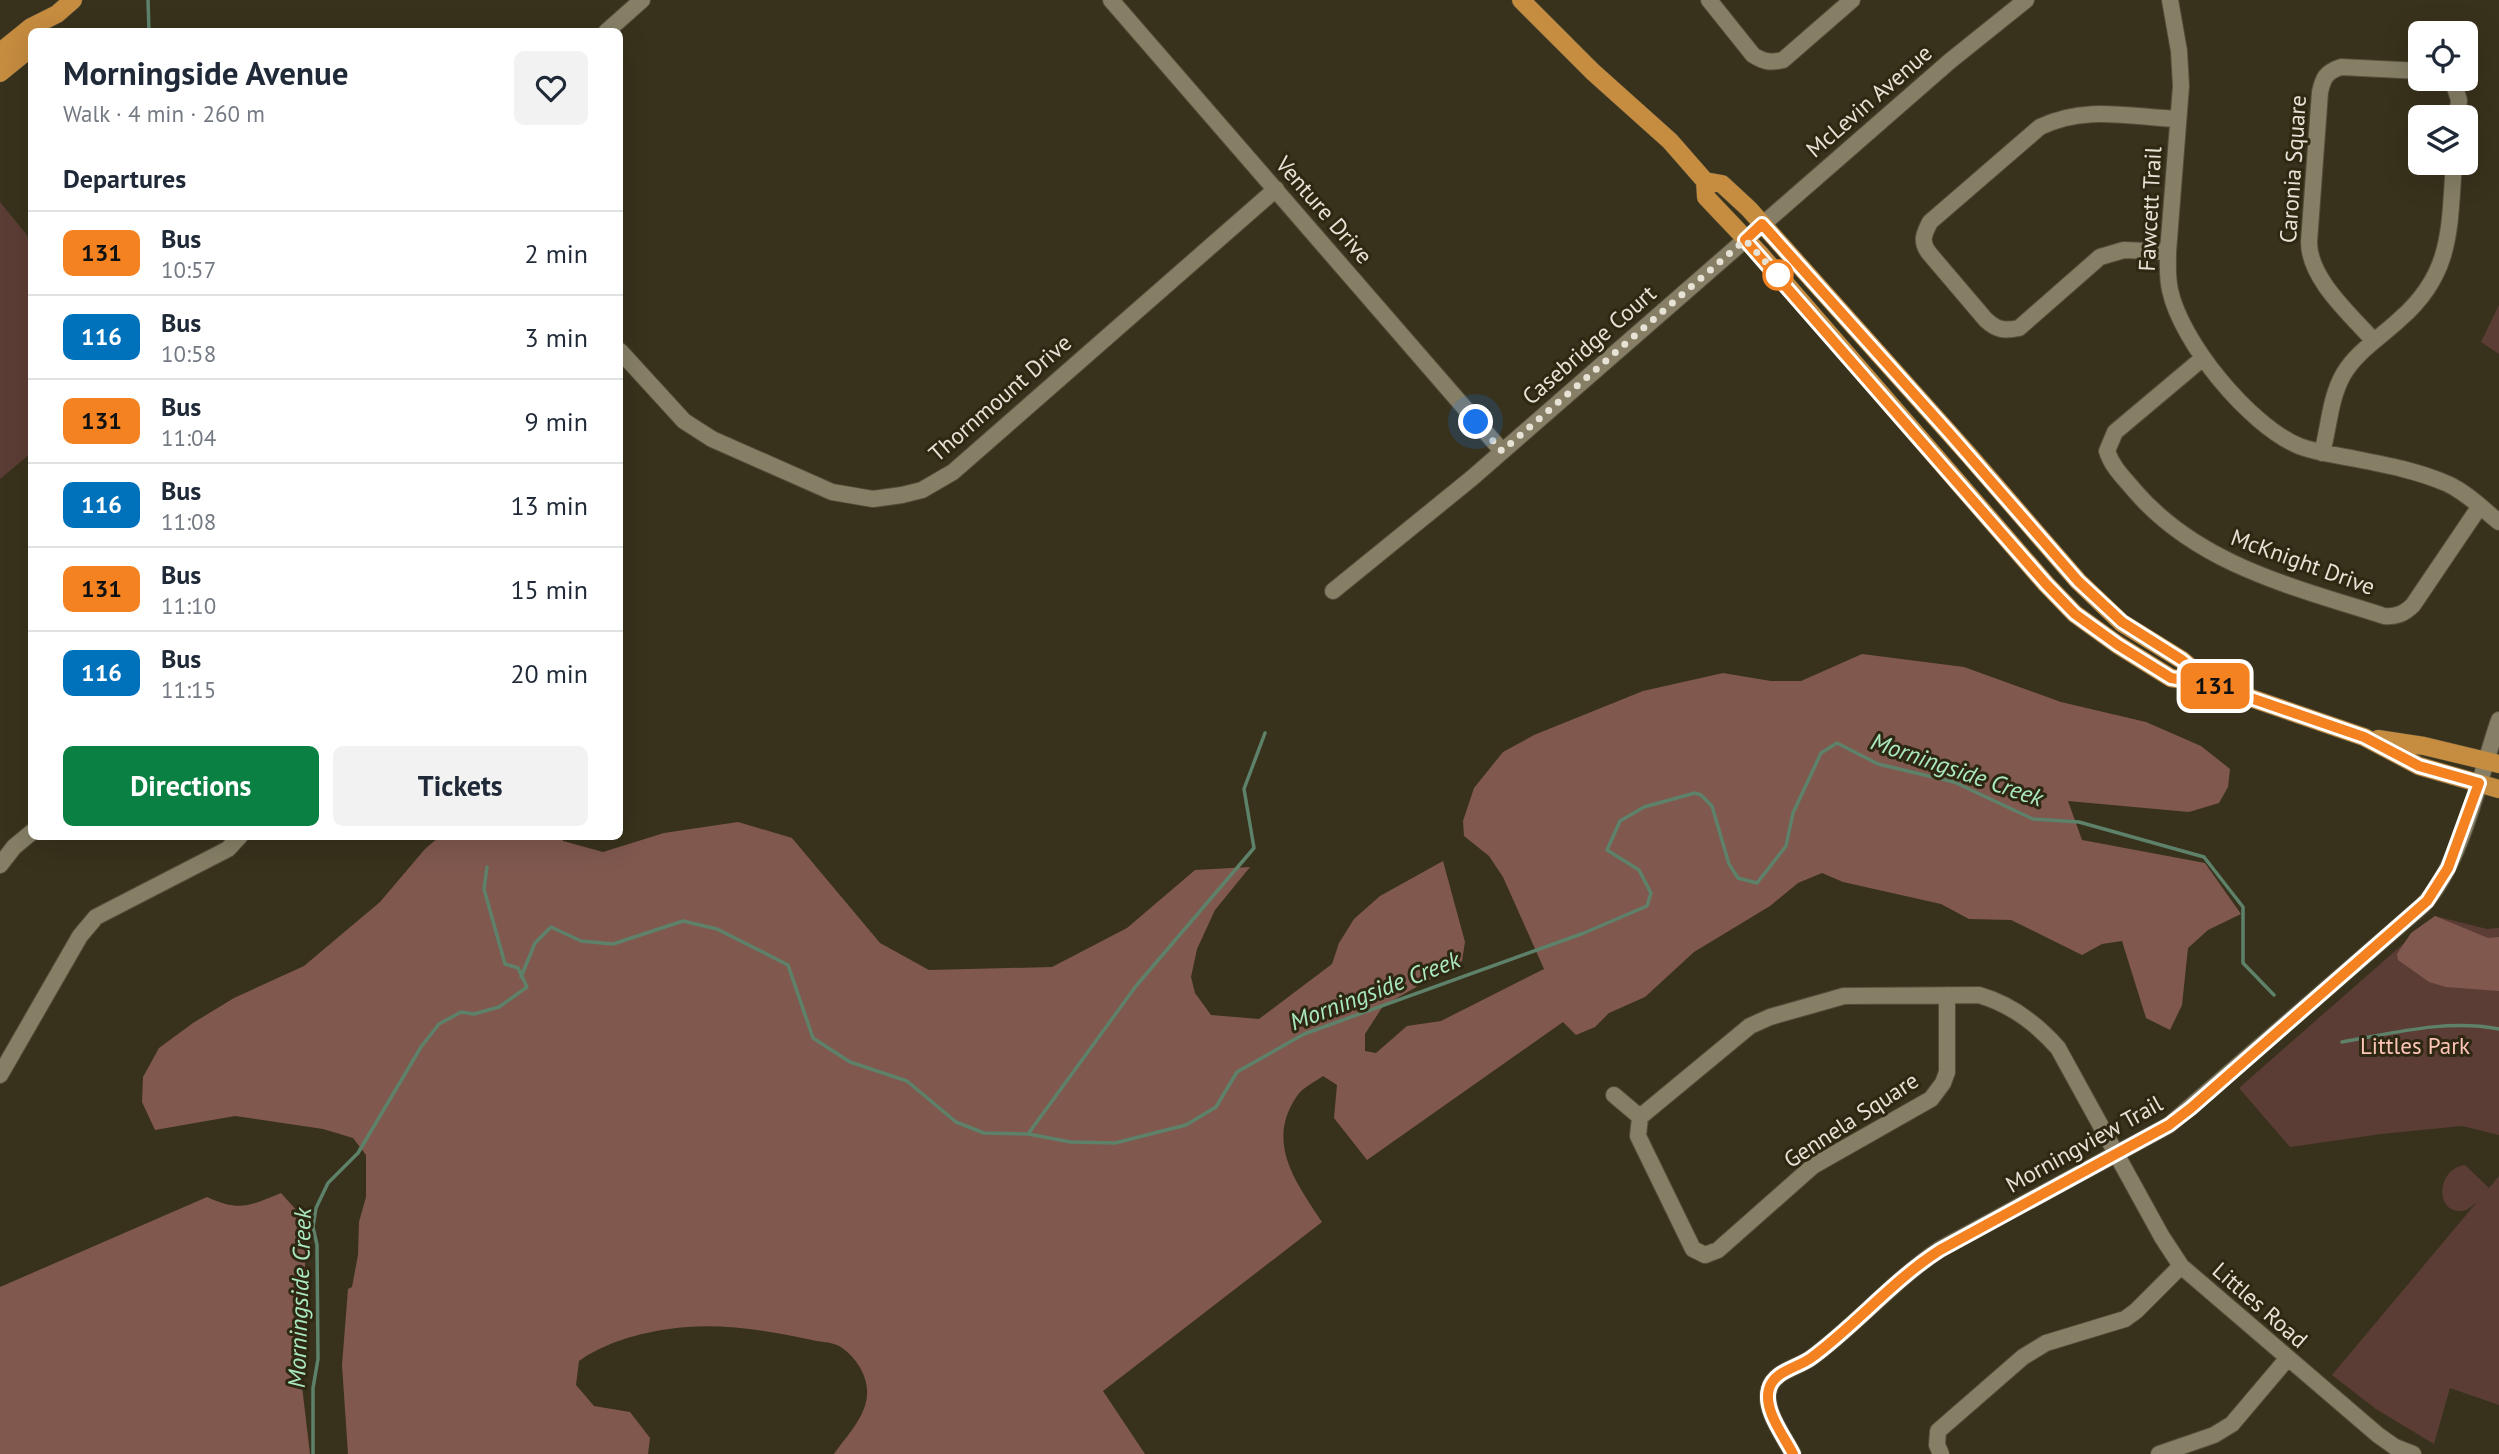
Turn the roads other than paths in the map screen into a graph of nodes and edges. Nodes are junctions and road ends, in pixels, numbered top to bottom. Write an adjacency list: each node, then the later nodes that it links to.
1 (73, 0): 9 (main road)
2 (642, 0): 12 (street)
3 (1111, 0): 21 (street, Venture Drive)
4 (1521, 0): 20 (main road)
5 (1709, 0): 6 (street)
6 (1852, 0)
7 (2026, 0): 22 (street, McLevin Avenue)
8 (2170, 0): 18 (street, Fawcett Trail)
9 (57, 14): 10 (main road); 11 (main road)
10 (30, 28)
11 (48, 28)
12 (610, 28)
13 (28, 29): 15 (main road)
14 (28, 50): 17 (main road)
15 (0, 52)
16 (2408, 70): 25 (street, Caronia Square)
17 (0, 73)
18 (2178, 118): 24 (street, Fawcett Trail); 24 (street)
19 (2453, 175): 25 (street)
20 (1704, 181): 22 (main road); 23 (main road)
21 (1276, 189): 26 (street, Thornmount Drive); 28 (street, Venture Drive)
22 (1762, 224): 23 (street, McLevin Avenue); 33 (main road)
23 (1745, 240): 28 (street, Casebridge Court); 33 (main road)
24 (2168, 252): 27 (street, Fawcett Trail)
25 (2374, 341): 29 (street)
26 (623, 354)
27 (2203, 358): 29 (street, Fawcett Trail); 30 (street, McKnight Drive)
28 (1502, 451): 32 (street, Casebridge Court)
29 (2322, 453): 30 (street, Fawcett Trail)
30 (2480, 506): 31 (street, Fawcett Trail)
31 (2499, 522)
32 (1333, 591)
33 (2210, 684): 35 (main road)
34 (2499, 720): 36 (street, Morningview Trail)
35 (2364, 737): 36 (main road); 37 (main road)
36 (2493, 762): 37 (street, Morningview Trail)
37 (2479, 783): 38 (main road); 47 (street, Morningview Trail)
38 (2499, 789)
39 (28, 834): 41 (street)
40 (236, 840): 44 (street)
41 (7, 842): 42 (street)
42 (0, 865)
43 (1947, 995): 46 (street); 46 (street, Gennela Square); 47 (street)
44 (0, 1075)
45 (1614, 1095): 46 (street)
46 (1640, 1117)
47 (2116, 1154): 48 (street, Littles Road); 51 (street, Morningview Trail)
48 (2181, 1266): 49 (street, Littles Road); 52 (street)
49 (2287, 1359): 50 (street, Littles Road); 53 (street)
50 (2394, 1451): 54 (street, Littles Road)
51 (1793, 1454)
52 (1941, 1454)
53 (2159, 1454)
54 (2413, 1454)

